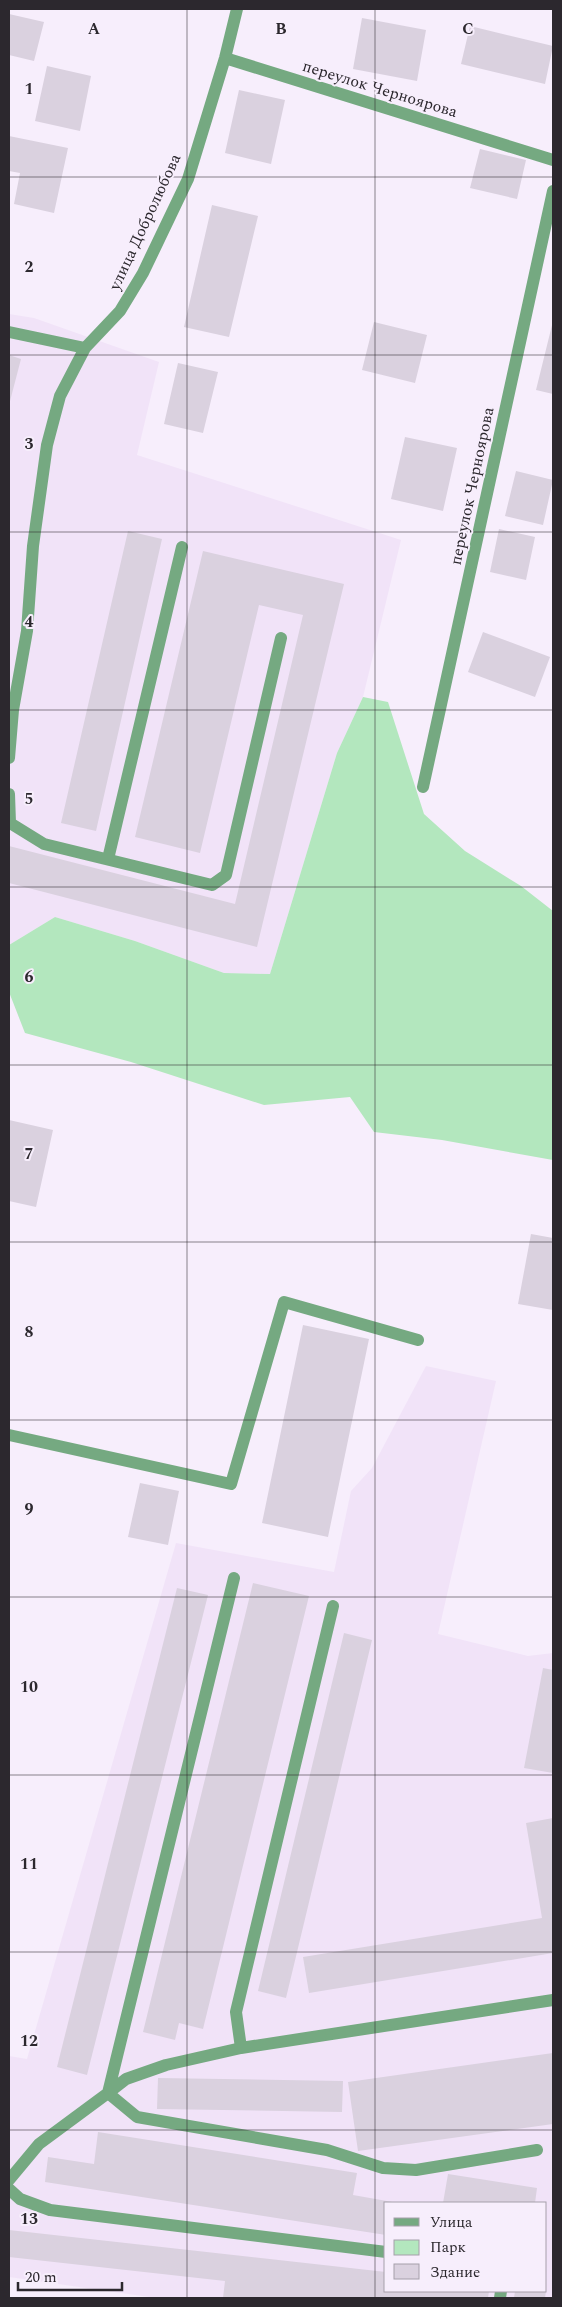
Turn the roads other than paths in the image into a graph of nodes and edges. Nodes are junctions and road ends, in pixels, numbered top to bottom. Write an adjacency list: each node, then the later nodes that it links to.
1 (237, 9): 2 (street, улица Добролюбова)
2 (226, 58): 3 (street, переулок Черноярова); 6 (street, улица Добролюбова)
3 (553, 160)
4 (553, 192): 10 (street, переулок Черноярова)
5 (9, 332): 6 (street)
6 (85, 348): 9 (street, улица Добролюбова)
7 (182, 547): 12 (street)
8 (281, 638): 12 (street)
9 (9, 758)
10 (423, 787)
11 (9, 794): 12 (street)
12 (108, 859)
13 (418, 1340): 14 (street)
14 (9, 1435)
15 (234, 1578): 19 (street)
16 (333, 1606): 18 (street)
17 (553, 2000): 18 (street)
18 (241, 2048): 19 (street)
19 (108, 2092): 20 (street); 21 (street)
20 (537, 2150)
21 (9, 2180)
22 (9, 2189): 23 (street)
23 (384, 2252)

